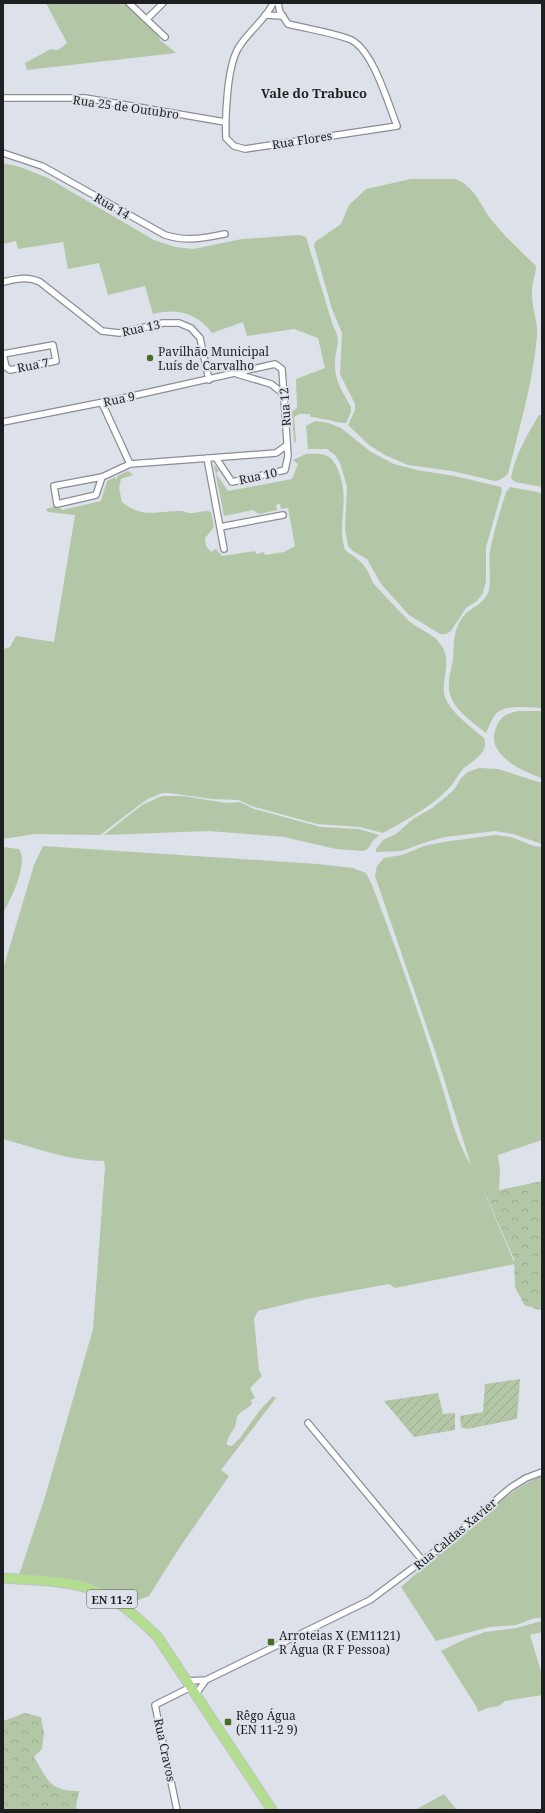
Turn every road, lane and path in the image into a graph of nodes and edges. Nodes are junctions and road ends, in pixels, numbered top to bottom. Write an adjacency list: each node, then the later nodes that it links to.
1 (130, 3): 7 (street)
2 (163, 3): 7 (street)
3 (273, 3): 5 (street, Rua Flores)
4 (278, 3): 6 (street)
5 (265, 15): 6 (street); 10 (street, Rua Flores)
6 (283, 16): 10 (street, Rua Flores)
7 (147, 19): 8 (street)
8 (166, 37)
9 (3, 98): 10 (street, Rua 25 de Outubro)
10 (225, 122)
11 (3, 153): 12 (street, Rua 14)
12 (225, 234)
13 (3, 282): 17 (street, Rua 13)
14 (3, 355): 14 (street, Rua 7)
15 (282, 369): 16 (street, Rua 9); 18 (street, Rua 12)
16 (236, 374): 17 (street, Rua 9); 18 (street, Rua 9)
17 (209, 380): 19 (street, Rua 9)
18 (284, 394): 21 (street, Rua 12)
19 (102, 403): 20 (street, Rua 9); 24 (street)
20 (3, 422)
21 (287, 445): 23 (street, Rua 10); 23 (street, Rua 10)
22 (207, 458): 23 (street, Rua 10); 24 (street, Rua 10); 27 (street)
23 (216, 458)
24 (130, 464): 25 (street, Rua 10)
25 (102, 477): 25 (street, Rua 10)
26 (283, 515): 27 (street)
27 (220, 527): 28 (street)
28 (224, 549)
29 (308, 1423): 31 (street)
30 (542, 1472): 31 (street, Rua Caldas Xavier)
31 (423, 1561): 33 (street, Rua Caldas Xavier)
32 (3, 1578): 34 (main road, EN 11-2)
33 (206, 1680): 34 (street); 34 (street)
34 (192, 1687): 35 (street, Rua Cravos); 36 (main road, EN 11-2)
35 (177, 1810)
36 (272, 1810)

